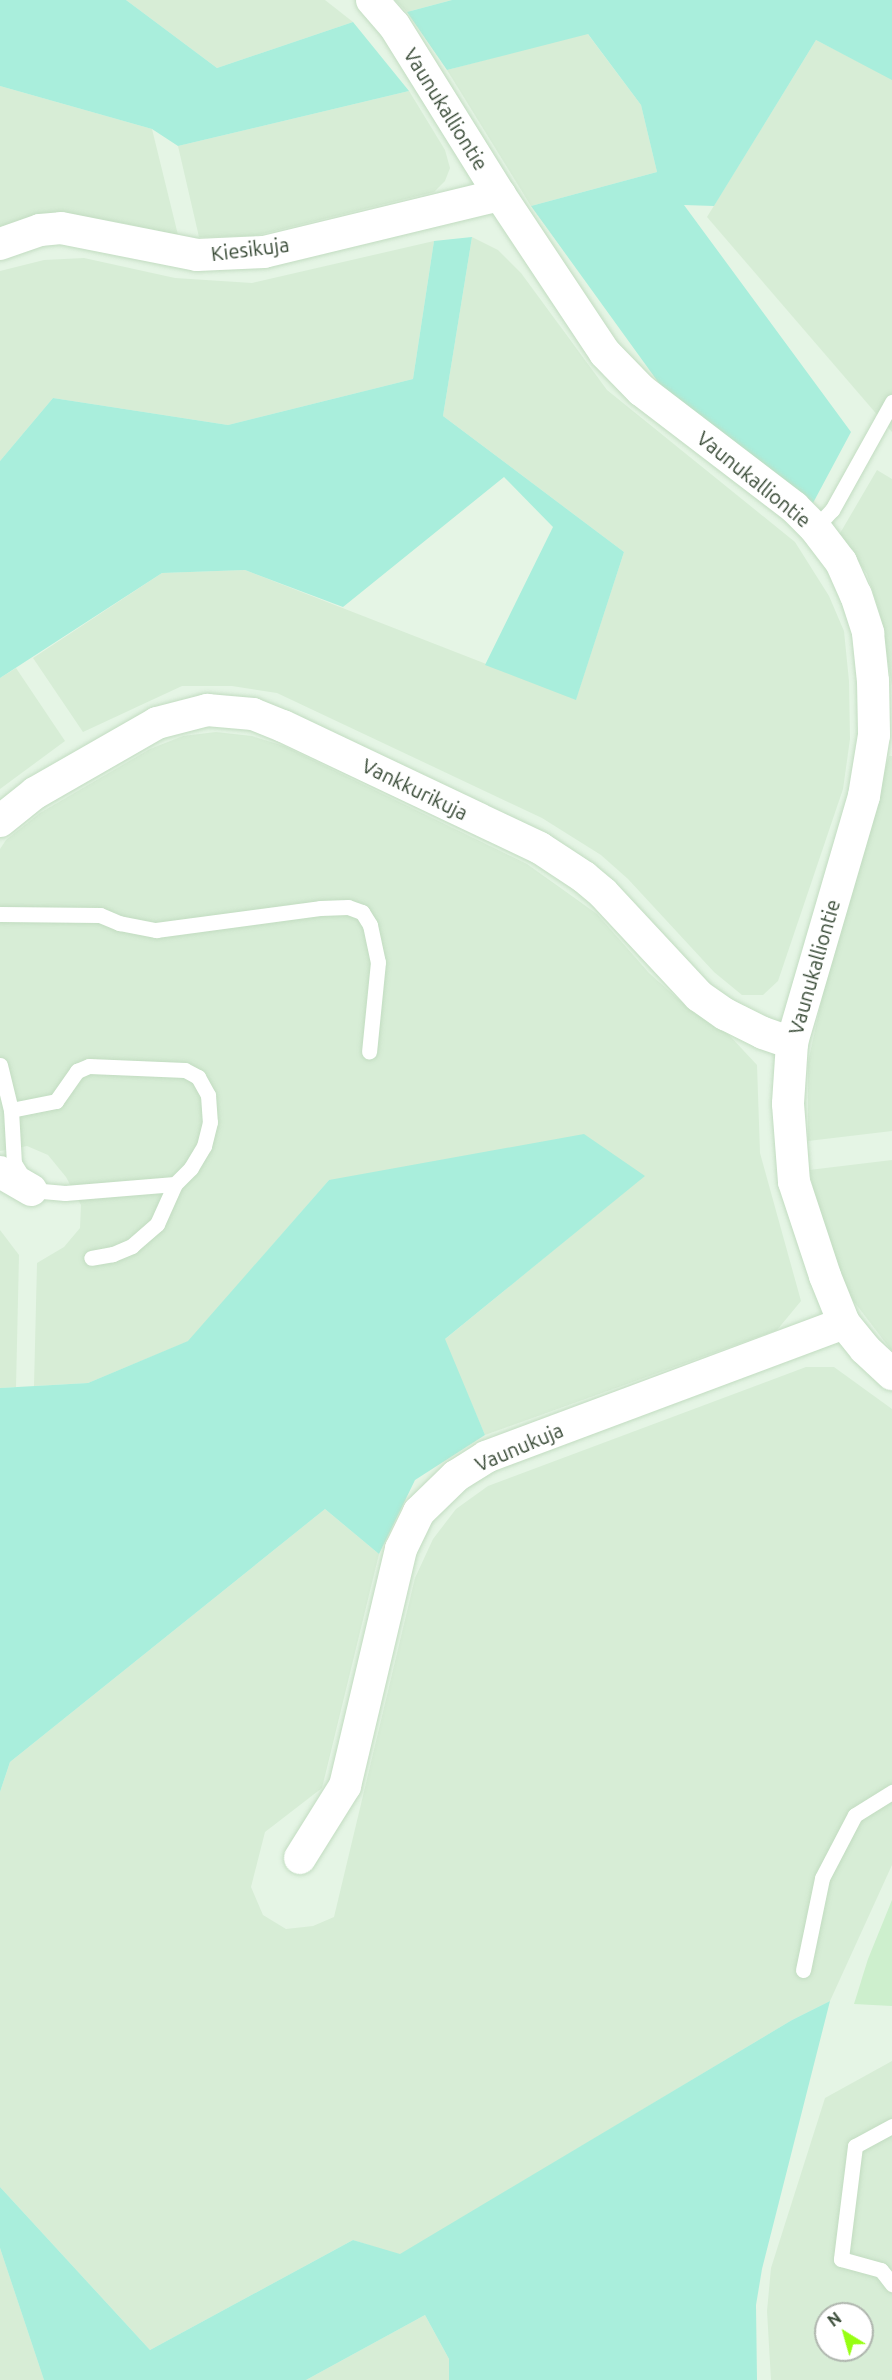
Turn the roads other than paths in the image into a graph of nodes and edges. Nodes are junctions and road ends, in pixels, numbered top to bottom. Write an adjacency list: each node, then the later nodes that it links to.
1 (372, 0): 2 (street, Vaunukalliontie)
2 (500, 195): 3 (street, Kiesikuja); 5 (street, Vaunukalliontie)
3 (0, 244)
4 (892, 402): 5 (lane)
5 (815, 528): 8 (street, Vaunukalliontie)
6 (0, 821): 8 (street, Vankkurikuja)
7 (0, 914): 9 (lane)
8 (792, 1043): 16 (street, Vaunukalliontie)
9 (369, 1052)
10 (0, 1065): 11 (lane)
11 (11, 1110): 13 (lane); 14 (lane)
12 (0, 1172): 14 (street)
13 (175, 1184): 14 (lane); 15 (lane)
14 (31, 1190)
15 (91, 1258)
16 (844, 1323): 17 (street, Vaunukalliontie); 19 (street, Vaunukuja)
17 (892, 1374)
18 (892, 1792): 20 (lane)
19 (300, 1858)
20 (803, 1970)
21 (892, 2126): 22 (lane)
22 (892, 2284)

